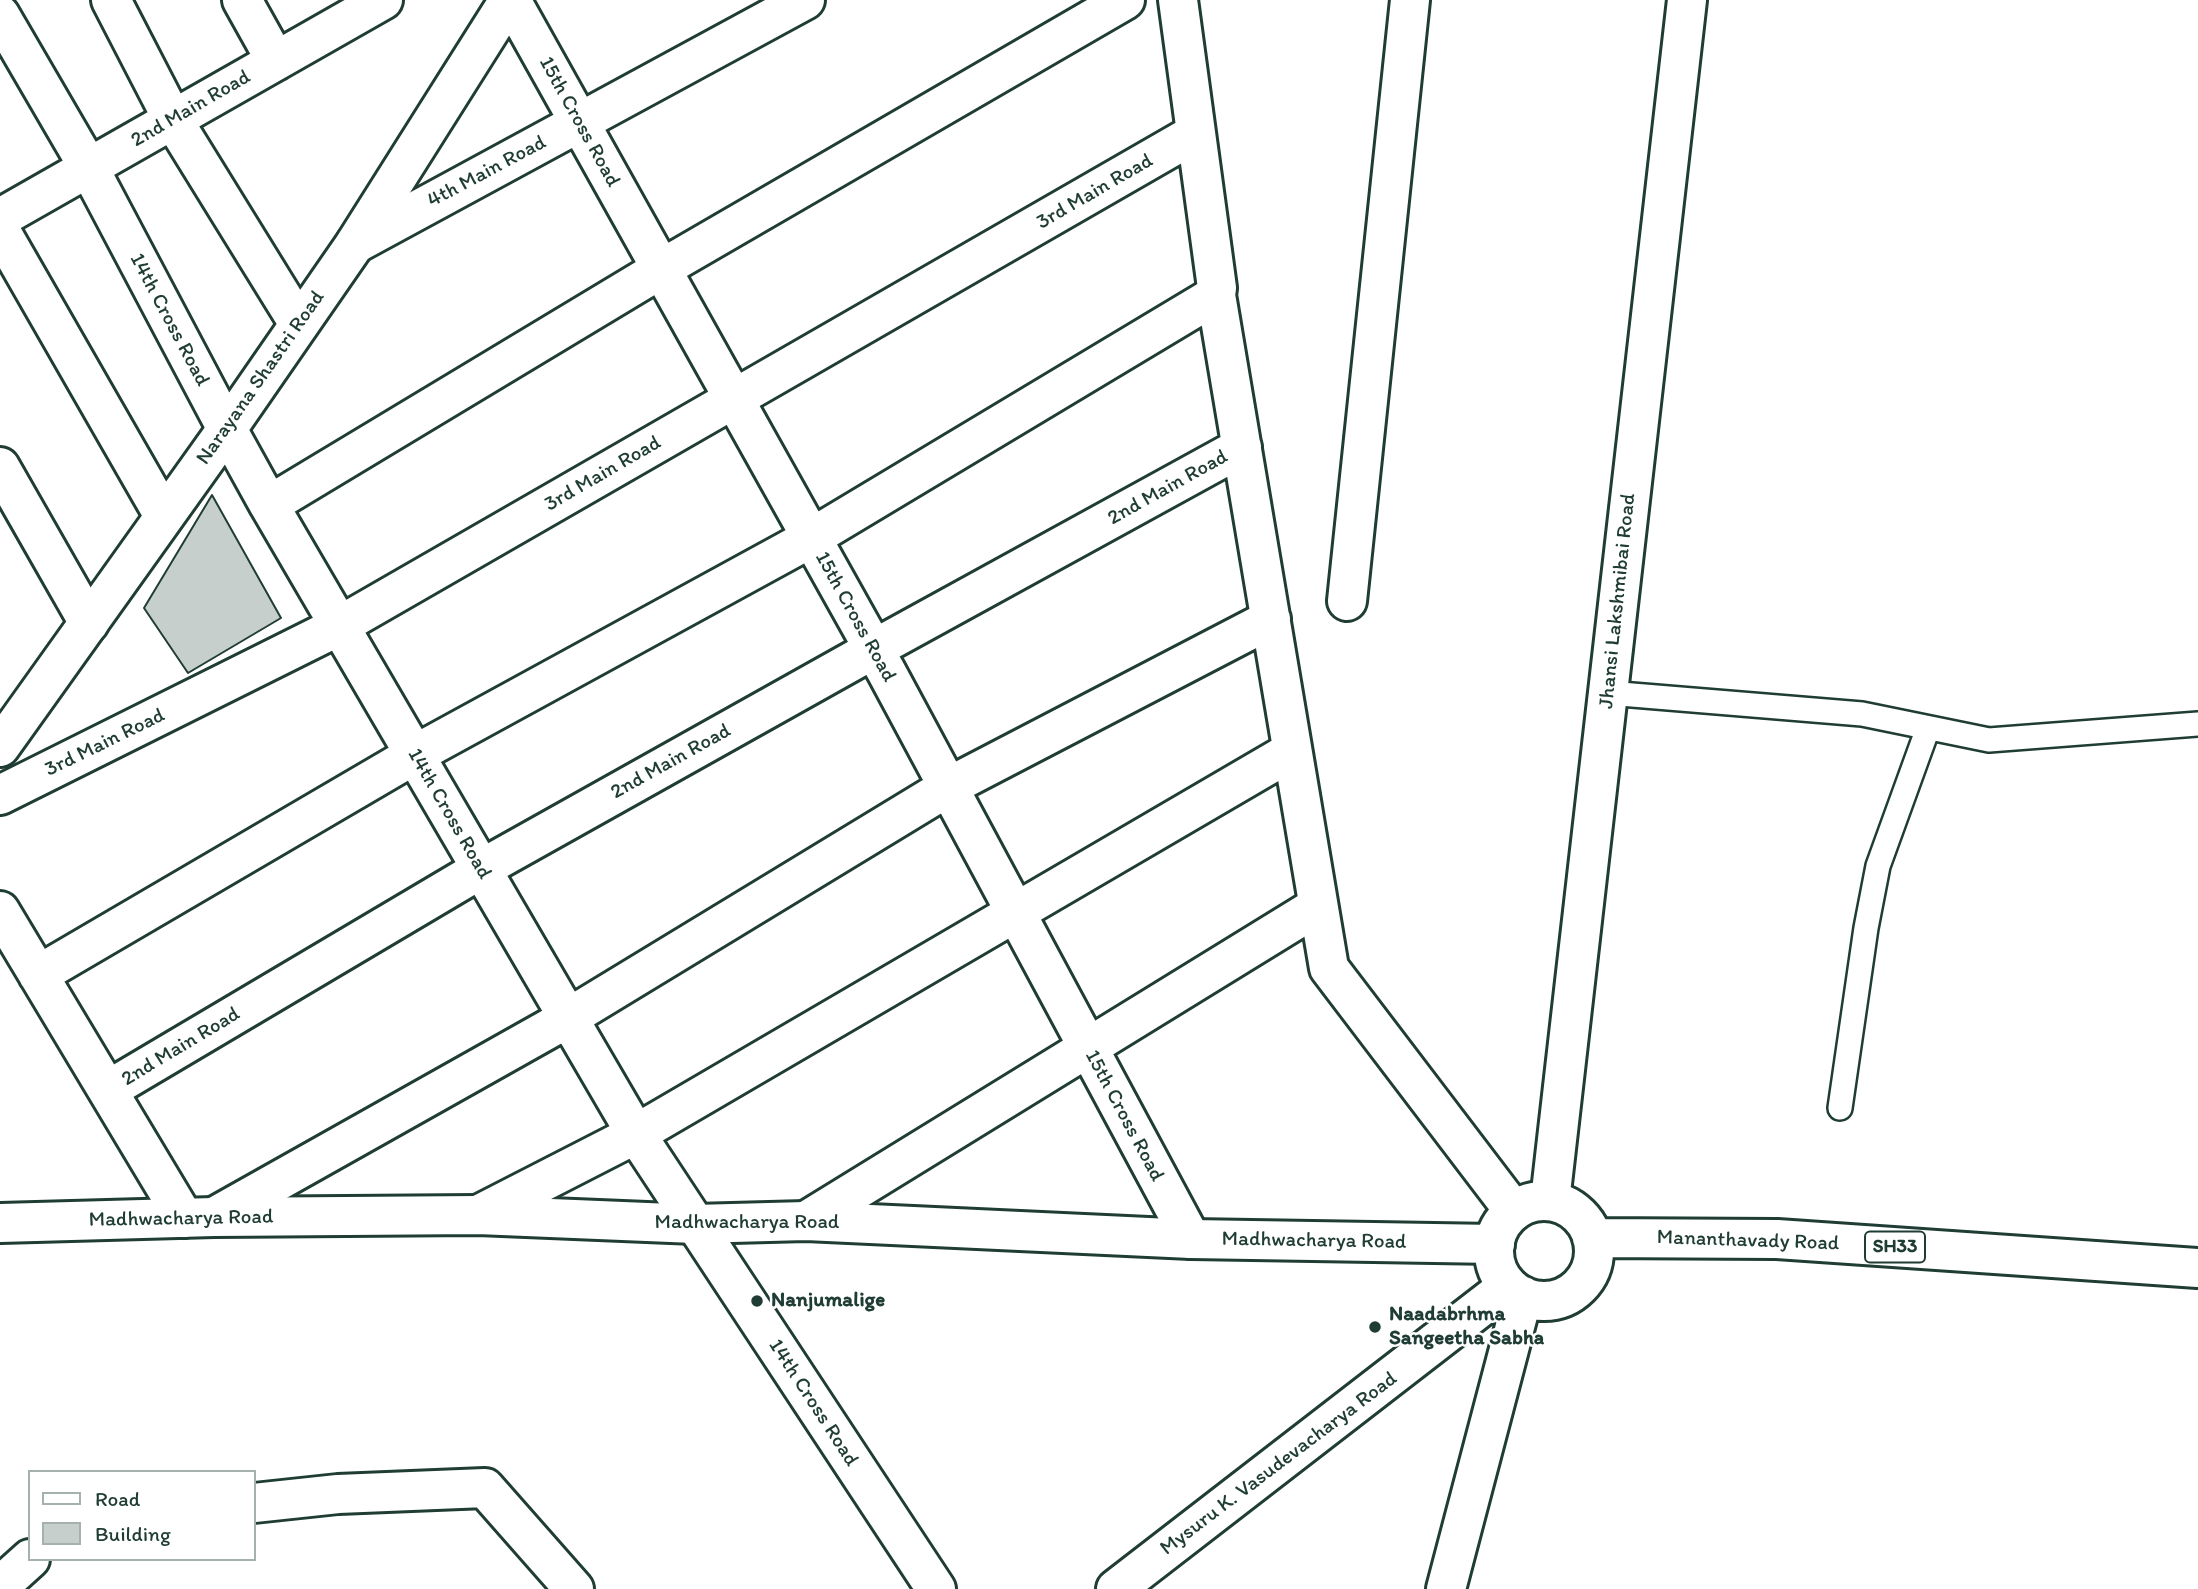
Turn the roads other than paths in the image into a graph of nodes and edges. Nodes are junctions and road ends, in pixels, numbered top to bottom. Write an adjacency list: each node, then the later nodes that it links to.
1 (111, 0): 12 (street)
2 (242, 0): 11 (street)
3 (510, 0): 13 (street, 15th Cross Road); 18 (street, Narayana Shastri Road)
4 (805, 0): 13 (street, 4th Main Road)
5 (1125, 0): 19 (street)
6 (1178, 0): 14 (street)
7 (1410, 0): 29 (street)
8 (1687, 0): 34 (street, Jhansi Lakshmibai Road)
9 (373, 2): 11 (street, 2nd Main Road)
10 (0, 15): 15 (street, 14th Cross Road)
11 (276, 61): 12 (street, 2nd Main Road)
12 (173, 120): 15 (street, 2nd Main Road); 21 (street)
13 (579, 122): 18 (street, 4th Main Road); 19 (street, 15th Cross Road)
14 (1196, 133): 20 (street); 22 (street, 3rd Main Road)
15 (89, 168): 16 (street, 2nd Main Road); 23 (street, 14th Cross Road)
16 (0, 218)
17 (0, 230): 27 (street)
18 (355, 244): 21 (street, Narayana Shastri Road)
19 (661, 270): 22 (street, 15th Cross Road); 26 (street)
20 (1216, 295): 24 (street); 28 (street)
21 (299, 324): 23 (street, Narayana Shastri Road)
22 (734, 399): 28 (street, 15th Cross Road); 32 (street, 3rd Main Road)
23 (226, 429): 26 (street, 14th Cross Road); 27 (street, Narayana Shastri Road)
24 (1242, 447): 30 (street); 33 (street, 2nd Main Road)
25 (0, 467): 31 (street)
26 (270, 505): 32 (street, 14th Cross Road)
27 (164, 516): 31 (street, Narayana Shastri Road)
28 (811, 538): 33 (street, 15th Cross Road); 39 (street)
29 (1347, 601)
30 (1271, 619): 38 (street); 40 (street)
31 (89, 623): 37 (street, Narayana Shastri Road)
32 (339, 626): 39 (street, 14th Cross Road); 41 (street, 3rd Main Road)
33 (874, 649): 40 (street, 15th Cross Road); 42 (street, 2nd Main Road)
34 (1608, 693): 36 (lane); 52 (street, Jhansi Lakshmibai Road)
35 (2198, 724): 36 (lane)
36 (1928, 728): 50 (lane)
37 (0, 747)
38 (1292, 751): 43 (street); 45 (street)
39 (414, 755): 42 (street, 14th Cross Road); 46 (street)
40 (948, 787): 45 (street, 15th Cross Road); 47 (street)
41 (0, 795)
42 (481, 869): 47 (street, 14th Cross Road); 49 (street, 2nd Main Road)
43 (1318, 906): 48 (street); 52 (street)
44 (0, 911): 46 (street)
45 (1015, 913): 48 (street, 15th Cross Road); 51 (street)
46 (38, 975): 49 (street)
47 (568, 1018): 51 (street, 14th Cross Road); 54 (street)
48 (1087, 1047): 55 (street); 59 (street, 15th Cross Road)
49 (108, 1090): 54 (street)
50 (1840, 1108)
51 (636, 1134): 53 (street); 57 (street, 14th Cross Road)
52 (1532, 1206): 58 (street); 60 (street)
53 (478, 1215): 54 (street, Madhwacharya Road); 57 (street, Madhwacharya Road)
54 (199, 1217): 56 (street, Madhwacharya Road)
55 (806, 1222): 57 (street, Madhwacharya Road); 59 (street, Madhwacharya Road)
56 (0, 1223)
57 (695, 1224): 67 (street, 14th Cross Road)
58 (1592, 1238): 61 (street, Mananthavady Road / SH33); 62 (street)
59 (1191, 1239): 60 (street, Madhwacharya Road)
60 (1494, 1244): 62 (street)
61 (2198, 1268)
62 (1516, 1291): 68 (street, Mysuru K. Vasudevacharya Road); 69 (street)
63 (256, 1503): 66 (street)
64 (28, 1561): 65 (street)
65 (0, 1586)
66 (574, 1589)
67 (936, 1589)
68 (1116, 1589)
69 (1446, 1589)

